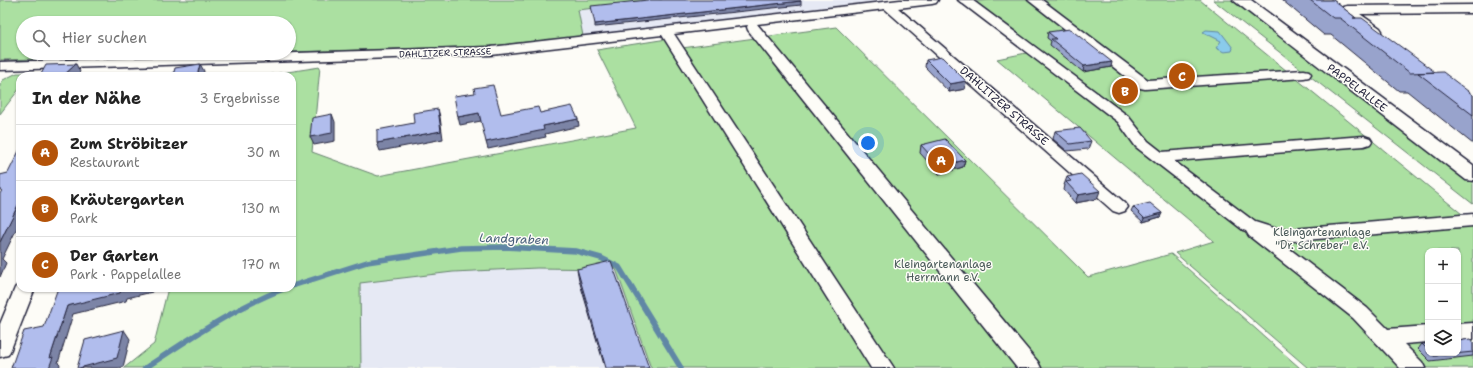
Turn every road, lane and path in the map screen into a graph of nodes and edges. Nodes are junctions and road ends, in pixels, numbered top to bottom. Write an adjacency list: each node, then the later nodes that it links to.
1 (932, 0): 5 (street, DAHLITZER STRASSE)
2 (964, 0): 17 (street)
3 (1034, 0): 15 (street)
4 (1241, 0): 18 (main road, PAPPELALLEE)
5 (888, 5): 8 (street, DAHLITZER STRASSE); 19 (street, DAHLITZER STRASSE)
6 (1473, 9): 9 (street)
7 (754, 27): 29 (street)
8 (666, 31): 10 (street, DAHLITZER STRASSE); 28 (street)
9 (1383, 38)
10 (296, 57)
11 (186, 60): 12 (street, DAHLITZER STRASSE)
12 (118, 62): 13 (street, DAHLITZER STRASSE); 14 (street)
13 (0, 66)
14 (114, 72)
15 (1304, 74)
16 (1364, 141): 17 (street)
17 (1158, 157): 21 (street)
18 (1473, 175)
19 (1119, 207)
20 (1473, 220): 21 (street)
21 (1248, 226): 26 (street)
22 (23, 292): 27 (street)
23 (1473, 331): 24 (street)
24 (1461, 332)
25 (1425, 334): 26 (street)
26 (1384, 337): 30 (street)
27 (0, 349)
28 (883, 368)
29 (1030, 368)
30 (1414, 368)

